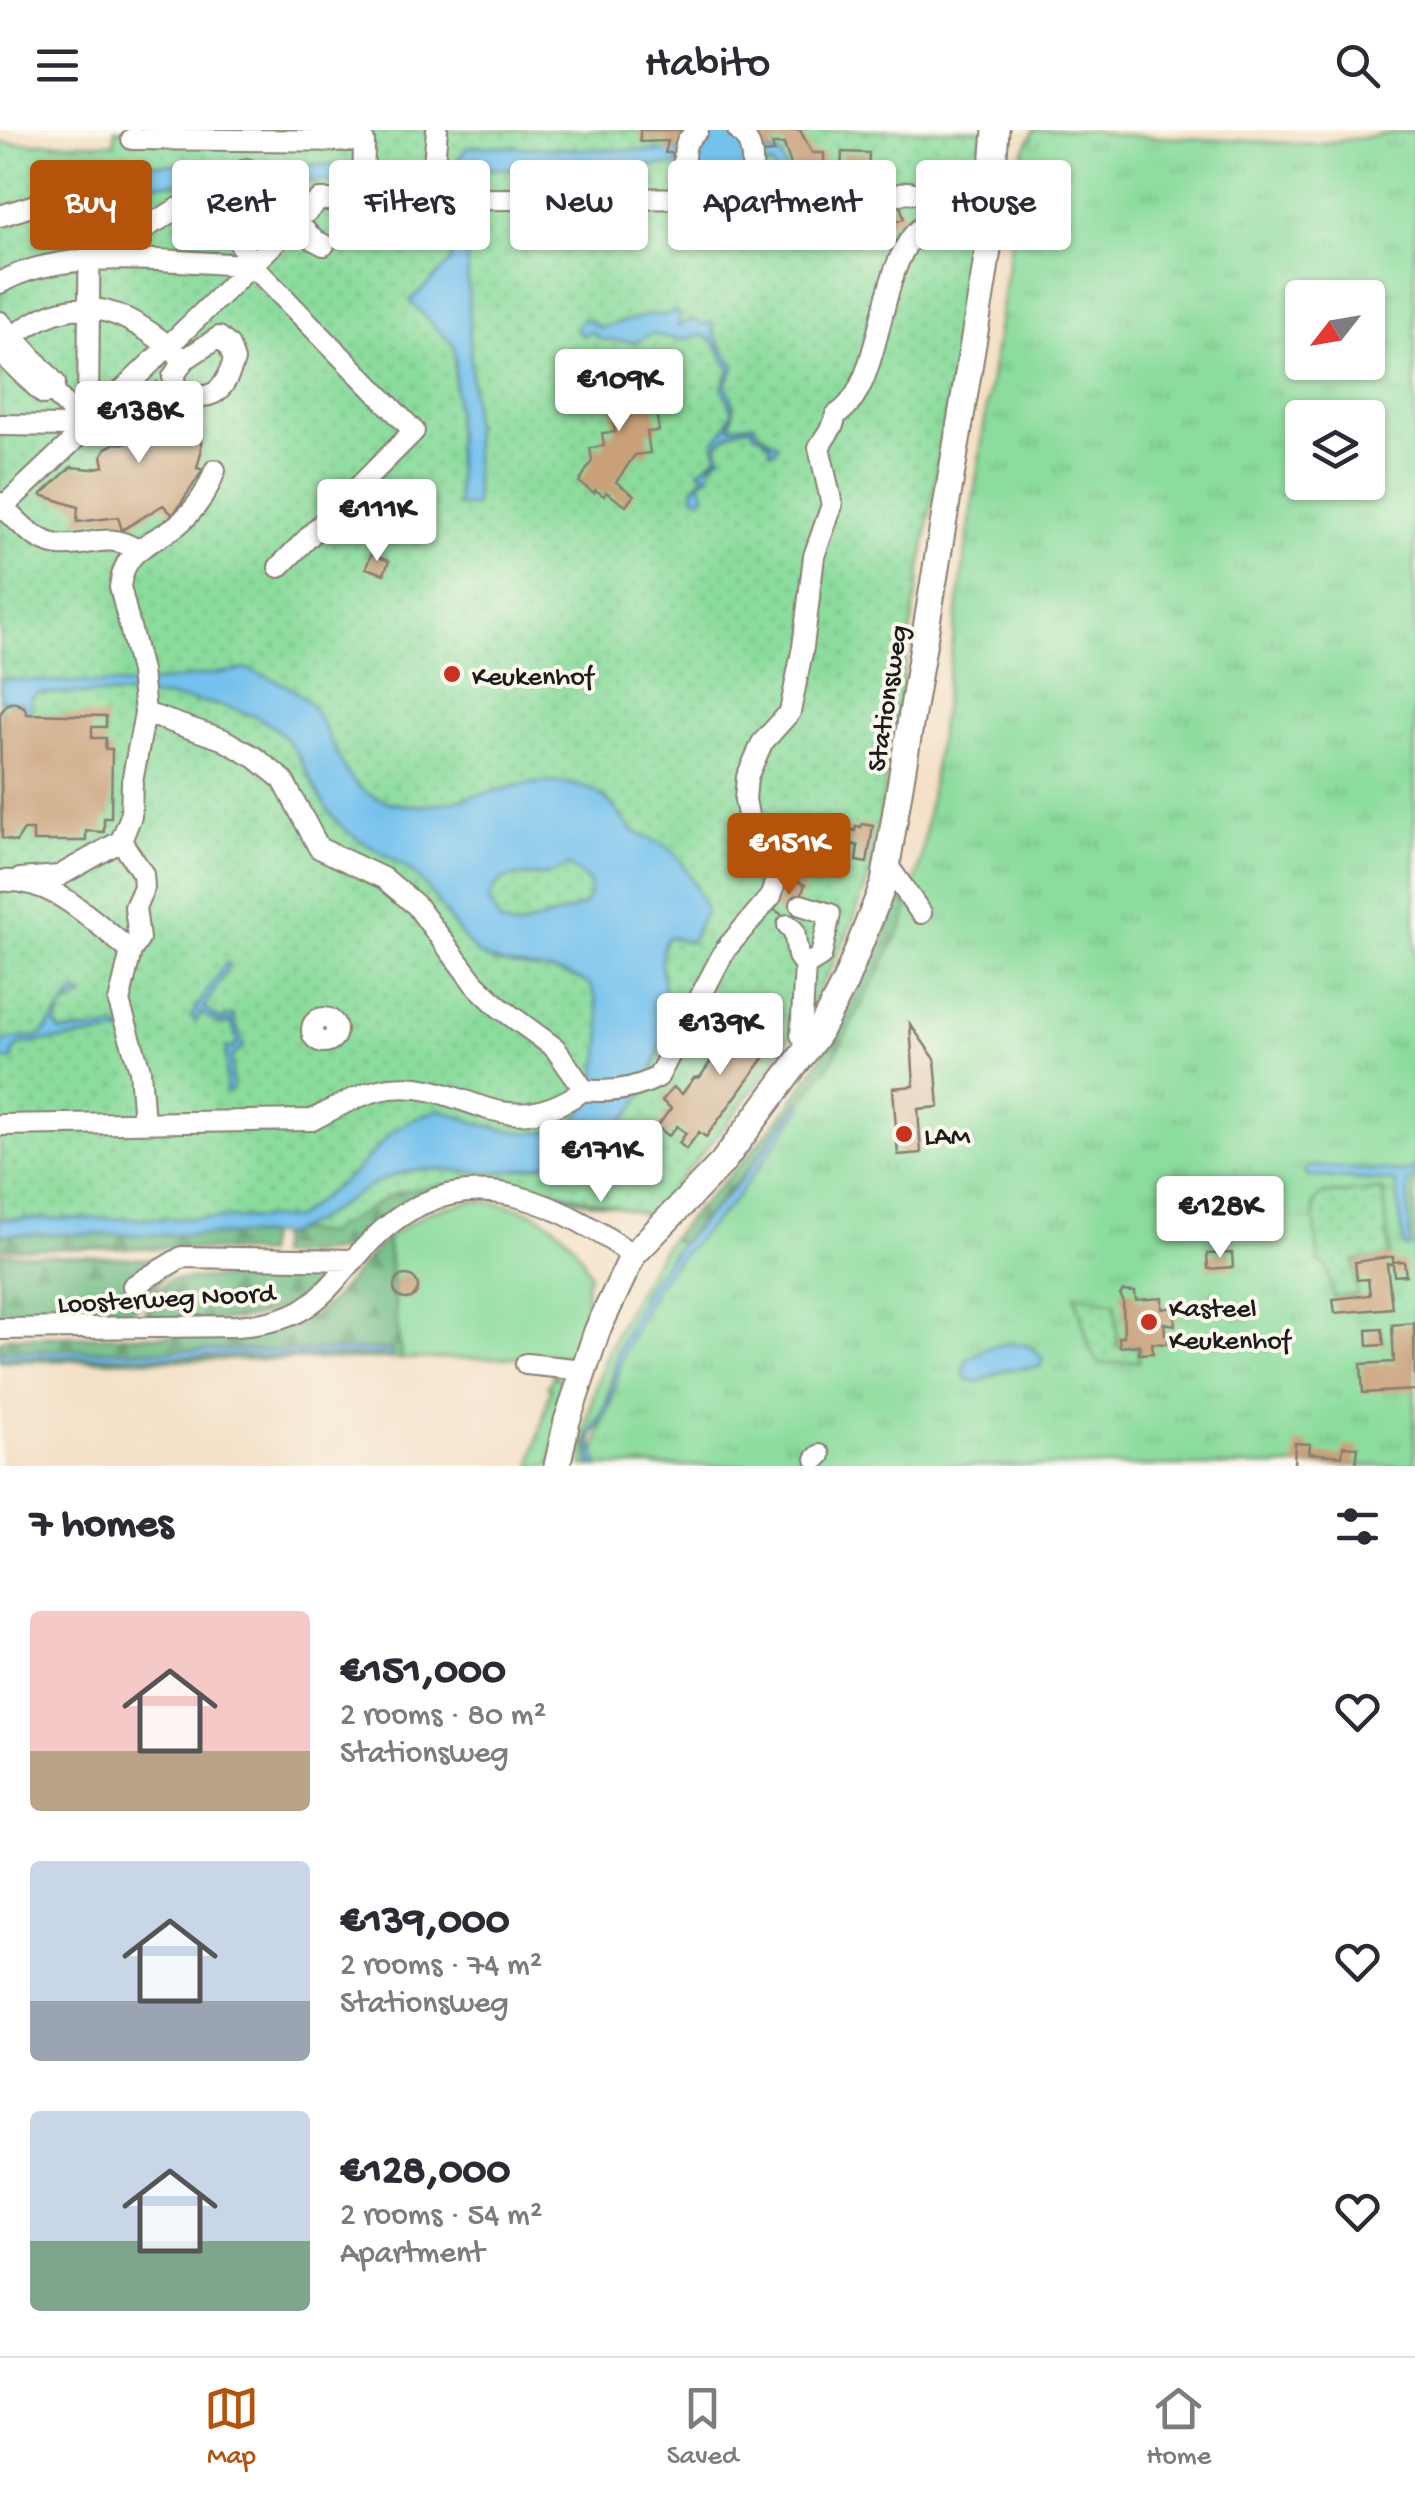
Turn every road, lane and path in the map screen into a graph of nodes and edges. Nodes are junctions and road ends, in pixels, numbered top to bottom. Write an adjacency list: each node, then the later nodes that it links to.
1 (438, 130): 9 (street)
2 (698, 130): 10 (street)
3 (738, 130): 11 (street)
4 (996, 130): 12 (main road, Stationsweg)
5 (1012, 130): 13 (main road, Stationsweg)
6 (246, 135): 7 (street); 8 (street)
7 (132, 139)
8 (364, 160)
9 (435, 160)
10 (684, 160)
11 (752, 160)
12 (994, 160)
13 (1007, 160)
14 (490, 198): 15 (street)
15 (668, 198)
16 (172, 213): 24 (street)
17 (0, 216): 24 (street)
18 (916, 232): 46 (street)
19 (309, 235): 20 (street)
20 (324, 245)
21 (243, 250): 25 (street)
22 (268, 250): 25 (street)
23 (987, 250): 38 (main road, Stationsweg)
24 (89, 260): 25 (street); 26 (street); 27 (street)
25 (252, 265): 29 (street); 35 (street)
26 (0, 283)
27 (89, 309): 28 (street); 29 (street); 30 (street)
28 (3, 340): 30 (street)
29 (176, 353): 30 (street)
30 (82, 420): 31 (street); 33 (street)
31 (0, 425)
32 (215, 470): 34 (street)
33 (1, 507): 34 (street)
34 (137, 550): 36 (street)
35 (279, 567)
36 (145, 710): 37 (street); 46 (street)
37 (121, 841): 39 (street); 43 (street)
38 (888, 866): 41 (street); 45 (main road, Stationsweg)
39 (10, 880): 43 (street)
40 (800, 906): 44 (street)
41 (921, 913)
42 (788, 924): 44 (street)
43 (130, 951): 47 (street)
44 (804, 966): 45 (street)
45 (809, 1046): 49 (main road, Stationsweg)
46 (585, 1090): 47 (street)
47 (144, 1122): 48 (street)
48 (0, 1125)
49 (633, 1255): 50 (street, Loosterweg Noord); 54 (main road, Stationsweg)
50 (354, 1260): 51 (street); 52 (street, Loosterweg Noord)
51 (134, 1286)
52 (0, 1329)
53 (526, 1364): 54 (street)
54 (584, 1370): 55 (main road, Stationsweg)
55 (557, 1466)

